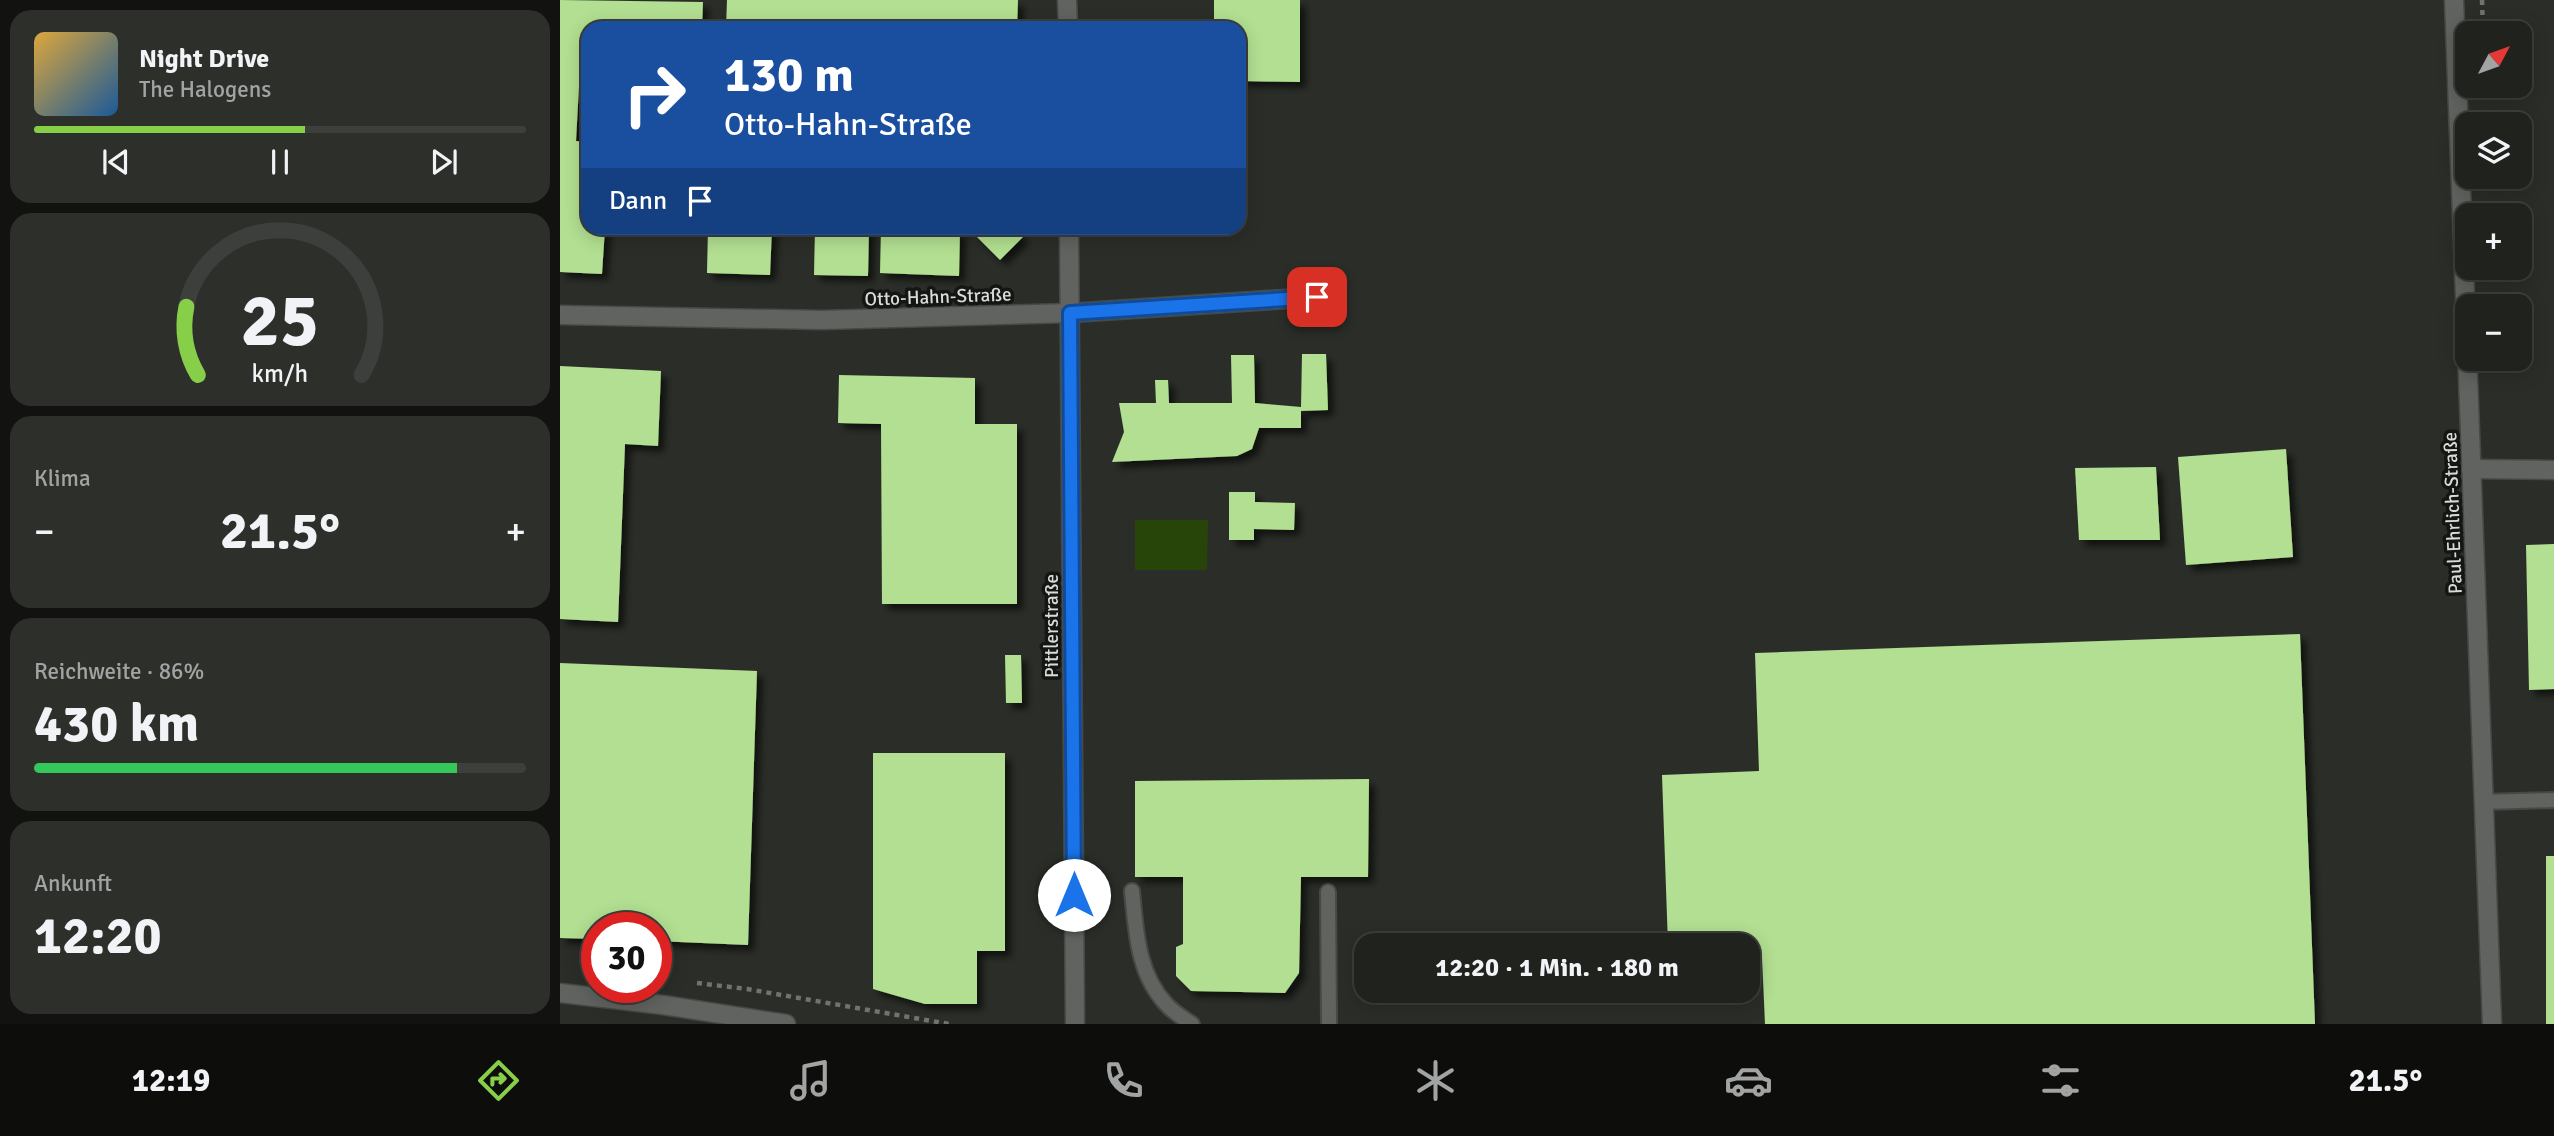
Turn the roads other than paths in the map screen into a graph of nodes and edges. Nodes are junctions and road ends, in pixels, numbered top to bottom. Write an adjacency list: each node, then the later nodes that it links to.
1 (1068, 0): 3 (street)
2 (2454, 0): 8 (street, Paul-Ehrlich-Straße)
3 (1068, 21)
4 (1069, 235): 6 (street, Pittlerstraße)
5 (1317, 297): 6 (street, Otto-Hahn-Straße)
6 (1070, 313): 7 (street, Otto-Hahn-Straße); 17 (street, Pittlerstraße)
7 (560, 315)
8 (2471, 469): 9 (street); 11 (street, Paul-Ehrlich-Straße)
9 (2554, 470)
10 (2554, 800): 11 (lane)
11 (2484, 802): 20 (street, Paul-Ehrlich-Straße)
12 (1132, 891): 18 (lane)
13 (1328, 892): 19 (lane)
14 (560, 993): 15 (street)
15 (746, 1021): 16 (street)
16 (786, 1024)
17 (1075, 1024)
18 (1192, 1024)
19 (1329, 1024)
20 (2491, 1024)

